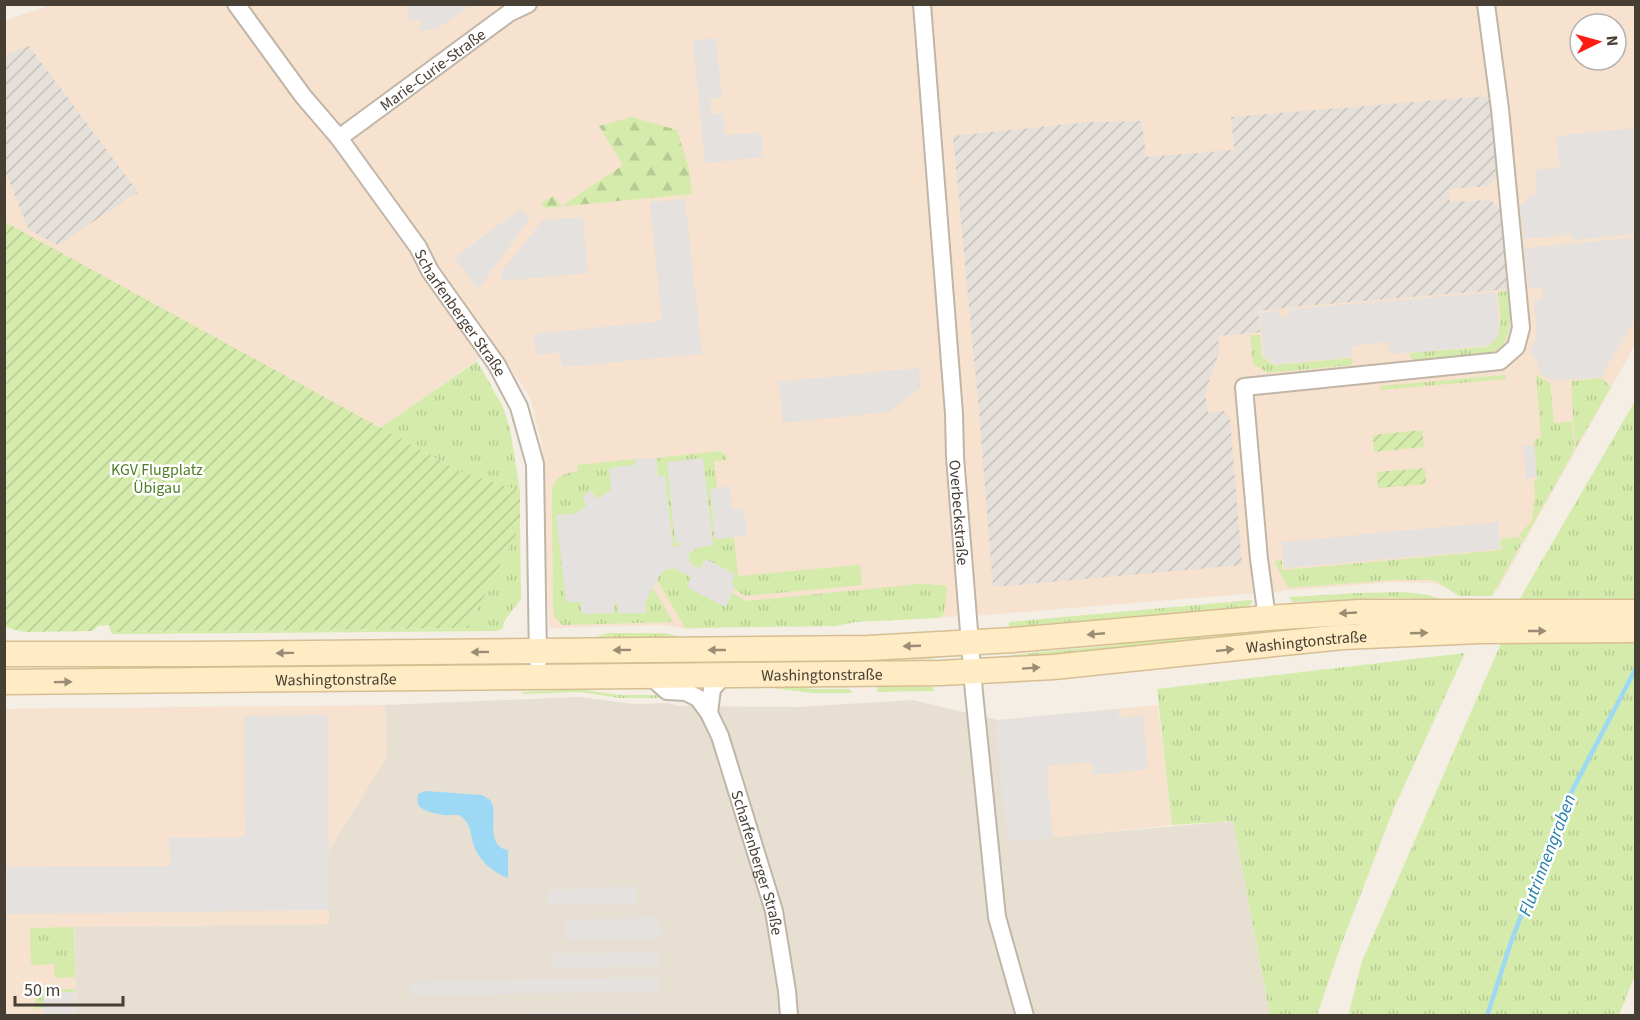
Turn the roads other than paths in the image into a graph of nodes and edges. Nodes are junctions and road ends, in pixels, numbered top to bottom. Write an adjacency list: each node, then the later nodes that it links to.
1 (236, 4): 5 (street, Scharfenberger Straße)
2 (528, 4): 5 (street, Marie-Curie-Straße)
3 (922, 4): 10 (street, Overbeckstraße)
4 (1486, 4): 7 (street)
5 (339, 138): 11 (street, Scharfenberger Straße)
6 (1635, 612): 8 (main road, Washingtonstraße)
7 (1267, 618): 8 (main road, Washingtonstraße, one-way to 7); 10 (main road, Washingtonstraße, one-way to 10)
8 (1484, 621): 9 (main road, Washingtonstraße, one-way to 9); 13 (main road, Washingtonstraße, one-way to 8)
9 (1635, 630)
10 (970, 643): 11 (main road, Washingtonstraße, one-way to 11); 13 (street, Overbeckstraße)
11 (538, 651): 12 (main road, Washingtonstraße, one-way to 12); 15 (street, Scharfenberger Straße)
12 (4, 654)
13 (973, 672): 14 (main road, Washingtonstraße); 20 (street, Overbeckstraße)
14 (723, 676): 16 (main road, Washingtonstraße); 18 (street)
15 (539, 677): 16 (main road, Washingtonstraße); 17 (main road, Washingtonstraße, one-way to 15)
16 (651, 677): 18 (street, Scharfenberger Straße)
17 (4, 682)
18 (710, 713): 19 (street, Scharfenberger Straße)
19 (789, 1016)
20 (1025, 1016)

